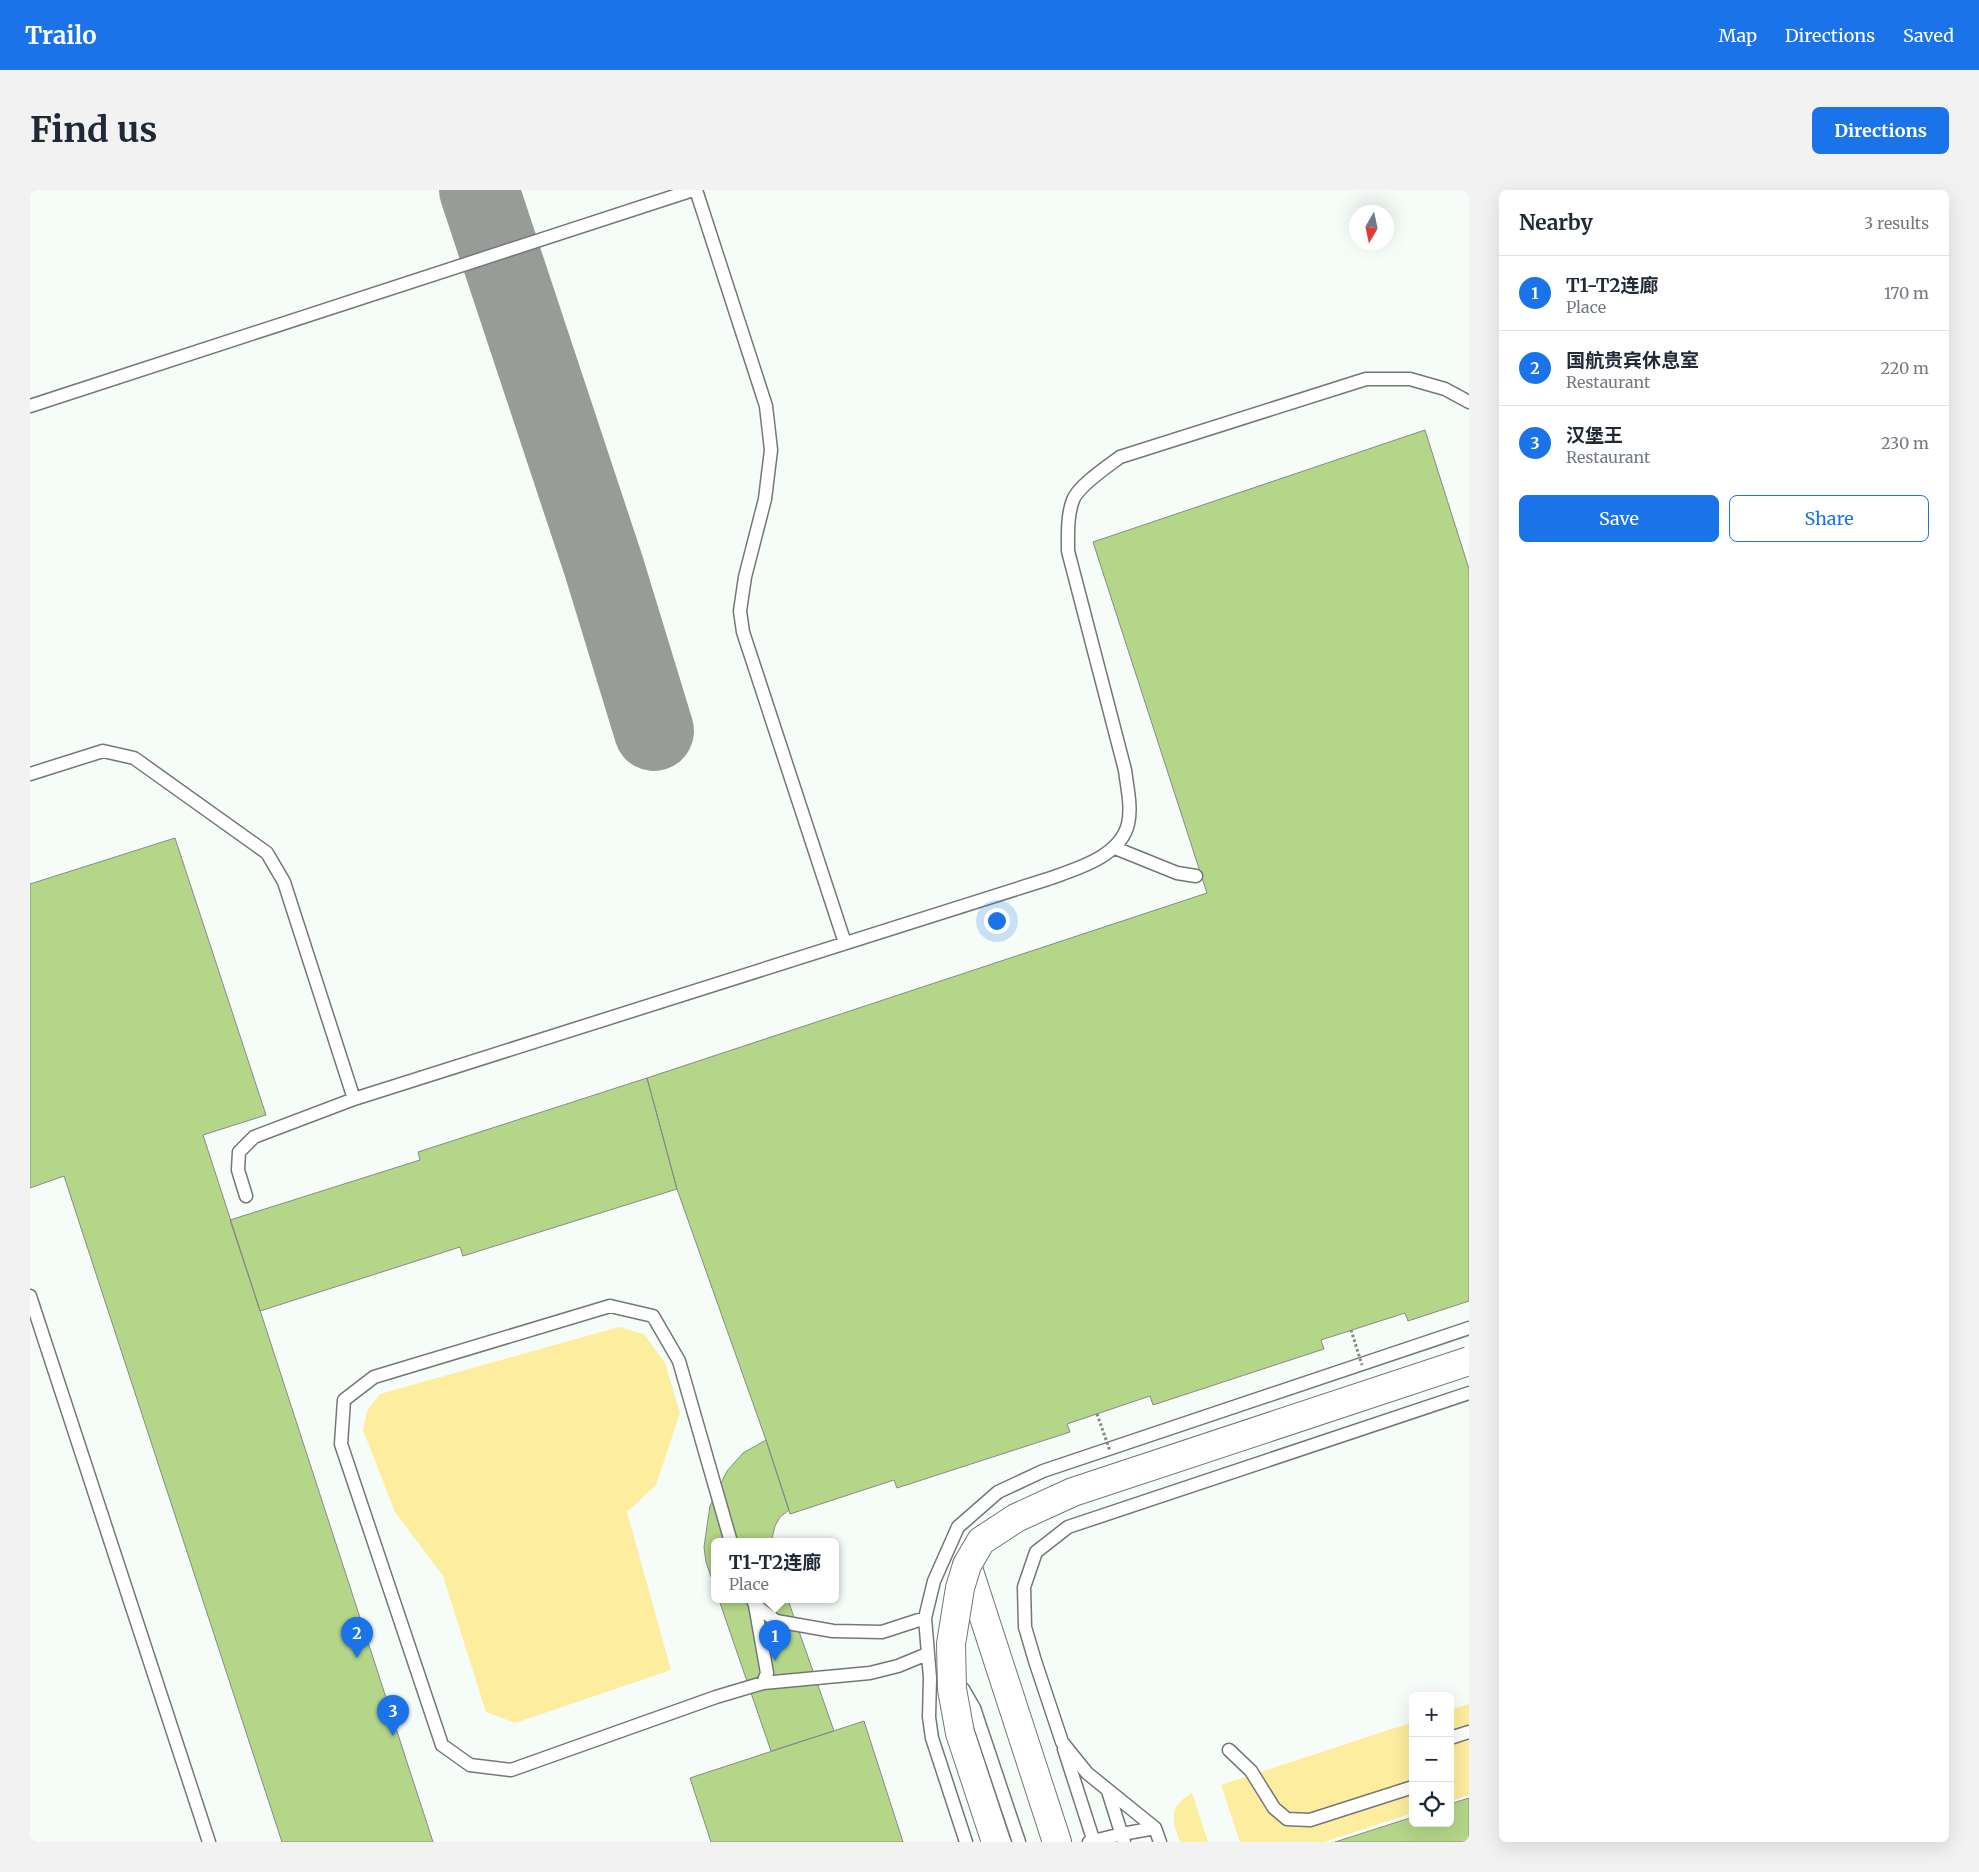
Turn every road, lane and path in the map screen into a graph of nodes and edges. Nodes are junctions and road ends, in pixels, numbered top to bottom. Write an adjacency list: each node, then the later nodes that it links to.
1 (694, 190): 3 (lane); 7 (lane)
2 (1469, 402): 5 (lane)
3 (30, 406)
4 (30, 774): 8 (lane)
5 (1115, 848): 6 (lane); 7 (lane)
6 (1196, 876)
7 (845, 943): 8 (lane)
8 (354, 1099): 9 (lane)
9 (246, 1196)
10 (30, 1296): 33 (lane)
11 (1469, 1328): 22 (lane)
12 (1351, 1330): 14 (path, bridge)
13 (1469, 1361): 14 (main road, bridge)
14 (1371, 1393): 17 (main road, bridge)
15 (1469, 1393): 27 (lane)
16 (1097, 1414): 17 (path, bridge)
17 (1118, 1477): 19 (main road, bridge)
18 (730, 1538): 24 (lane)
19 (967, 1565): 35 (main road, bridge); 37 (main road)
20 (754, 1603): 24 (lane)
21 (755, 1603): 22 (lane)
22 (925, 1618): 23 (lane)
23 (928, 1654): 24 (lane); 34 (lane); 36 (lane)
24 (763, 1683)
25 (1469, 1732): 26 (lane)
26 (1453, 1737)
27 (1062, 1742): 30 (lane); 38 (lane)
28 (1229, 1750): 29 (lane)
29 (1409, 1788)
30 (1108, 1791): 31 (lane); 32 (lane)
31 (1155, 1828): 32 (lane); 39 (lane)
32 (1123, 1838): 38 (lane)
33 (208, 1842)
34 (966, 1842)
35 (996, 1842)
36 (1019, 1842)
37 (1057, 1842)
38 (1093, 1842)
39 (1160, 1842)

